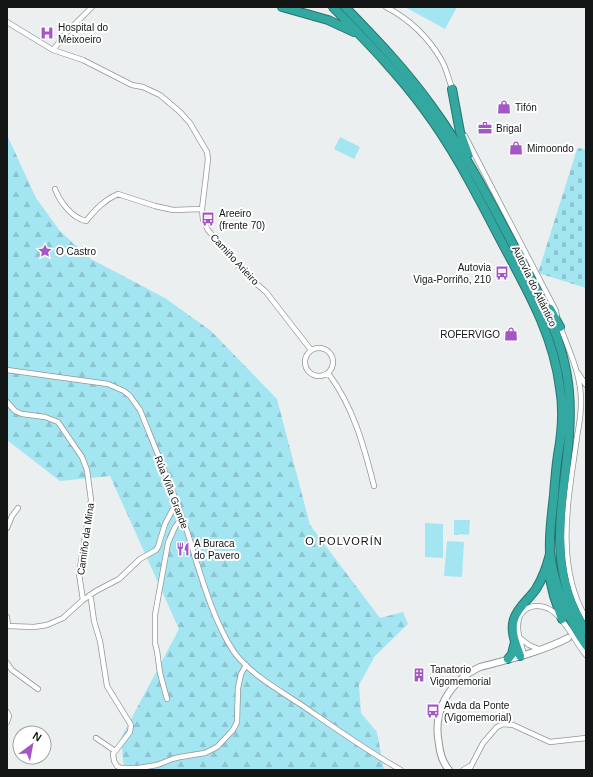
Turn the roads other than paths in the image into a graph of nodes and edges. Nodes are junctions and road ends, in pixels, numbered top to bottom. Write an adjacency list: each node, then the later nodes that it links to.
1 (92, 7): 8 (street)
2 (282, 7): 7 (highway)
3 (333, 7): 7 (highway, Autovía do Atlántico)
4 (345, 7): 10 (highway, Autovía do Atlántico)
5 (386, 7): 9 (street)
6 (7, 22): 8 (street, Camiño Arieiro)
7 (371, 47): 28 (highway, Autovía do Atlántico)
8 (53, 50): 12 (street, Camiño Arieiro)
9 (452, 89): 10 (highway); 14 (street)
10 (476, 174): 13 (highway, Autovía do Atlántico)
11 (55, 189): 12 (street)
12 (202, 209): 15 (street, Camiño Arieiro)
13 (536, 288): 14 (highway); 36 (highway, Autovía do Atlántico)
14 (560, 327): 17 (street)
15 (311, 350): 18 (street); 18 (street)
16 (7, 370): 24 (street, Rúa Viña Grande)
17 (577, 372): 19 (street); 22 (street)
18 (328, 373): 23 (street)
19 (586, 385)
20 (7, 402): 31 (street, Camiño da Mina)
21 (586, 410): 22 (street)
22 (581, 414): 33 (street)
23 (374, 486)
24 (178, 506): 26 (street, Rúa Viña Grande); 30 (street)
25 (18, 508): 27 (street)
26 (183, 520): 45 (street, Rúa Viña Grande); 47 (street)
27 (7, 528)
28 (550, 553): 29 (highway); 39 (highway, Autovía do Atlántico)
29 (547, 566): 34 (highway); 38 (highway)
30 (90, 595): 31 (street); 52 (street)
31 (83, 600): 35 (street)
32 (7, 617): 35 (street)
33 (586, 618)
34 (562, 619): 38 (street); 42 (street)
35 (8, 626)
36 (586, 631)
37 (568, 638): 40 (street)
38 (517, 640): 40 (street); 41 (highway); 43 (highway)
39 (586, 645)
40 (541, 650): 41 (street)
41 (522, 655): 43 (street)
42 (586, 655)
43 (508, 659): 55 (street)
44 (7, 663): 46 (street)
45 (246, 665): 52 (street); 54 (street, Rúa Viña Grande)
46 (38, 689)
47 (167, 699)
48 (7, 712): 49 (street)
49 (7, 722)
50 (96, 738): 52 (street)
51 (586, 738): 53 (street)
52 (115, 751)
53 (470, 768): 56 (street)
54 (401, 770)
55 (448, 770)
56 (462, 770)

